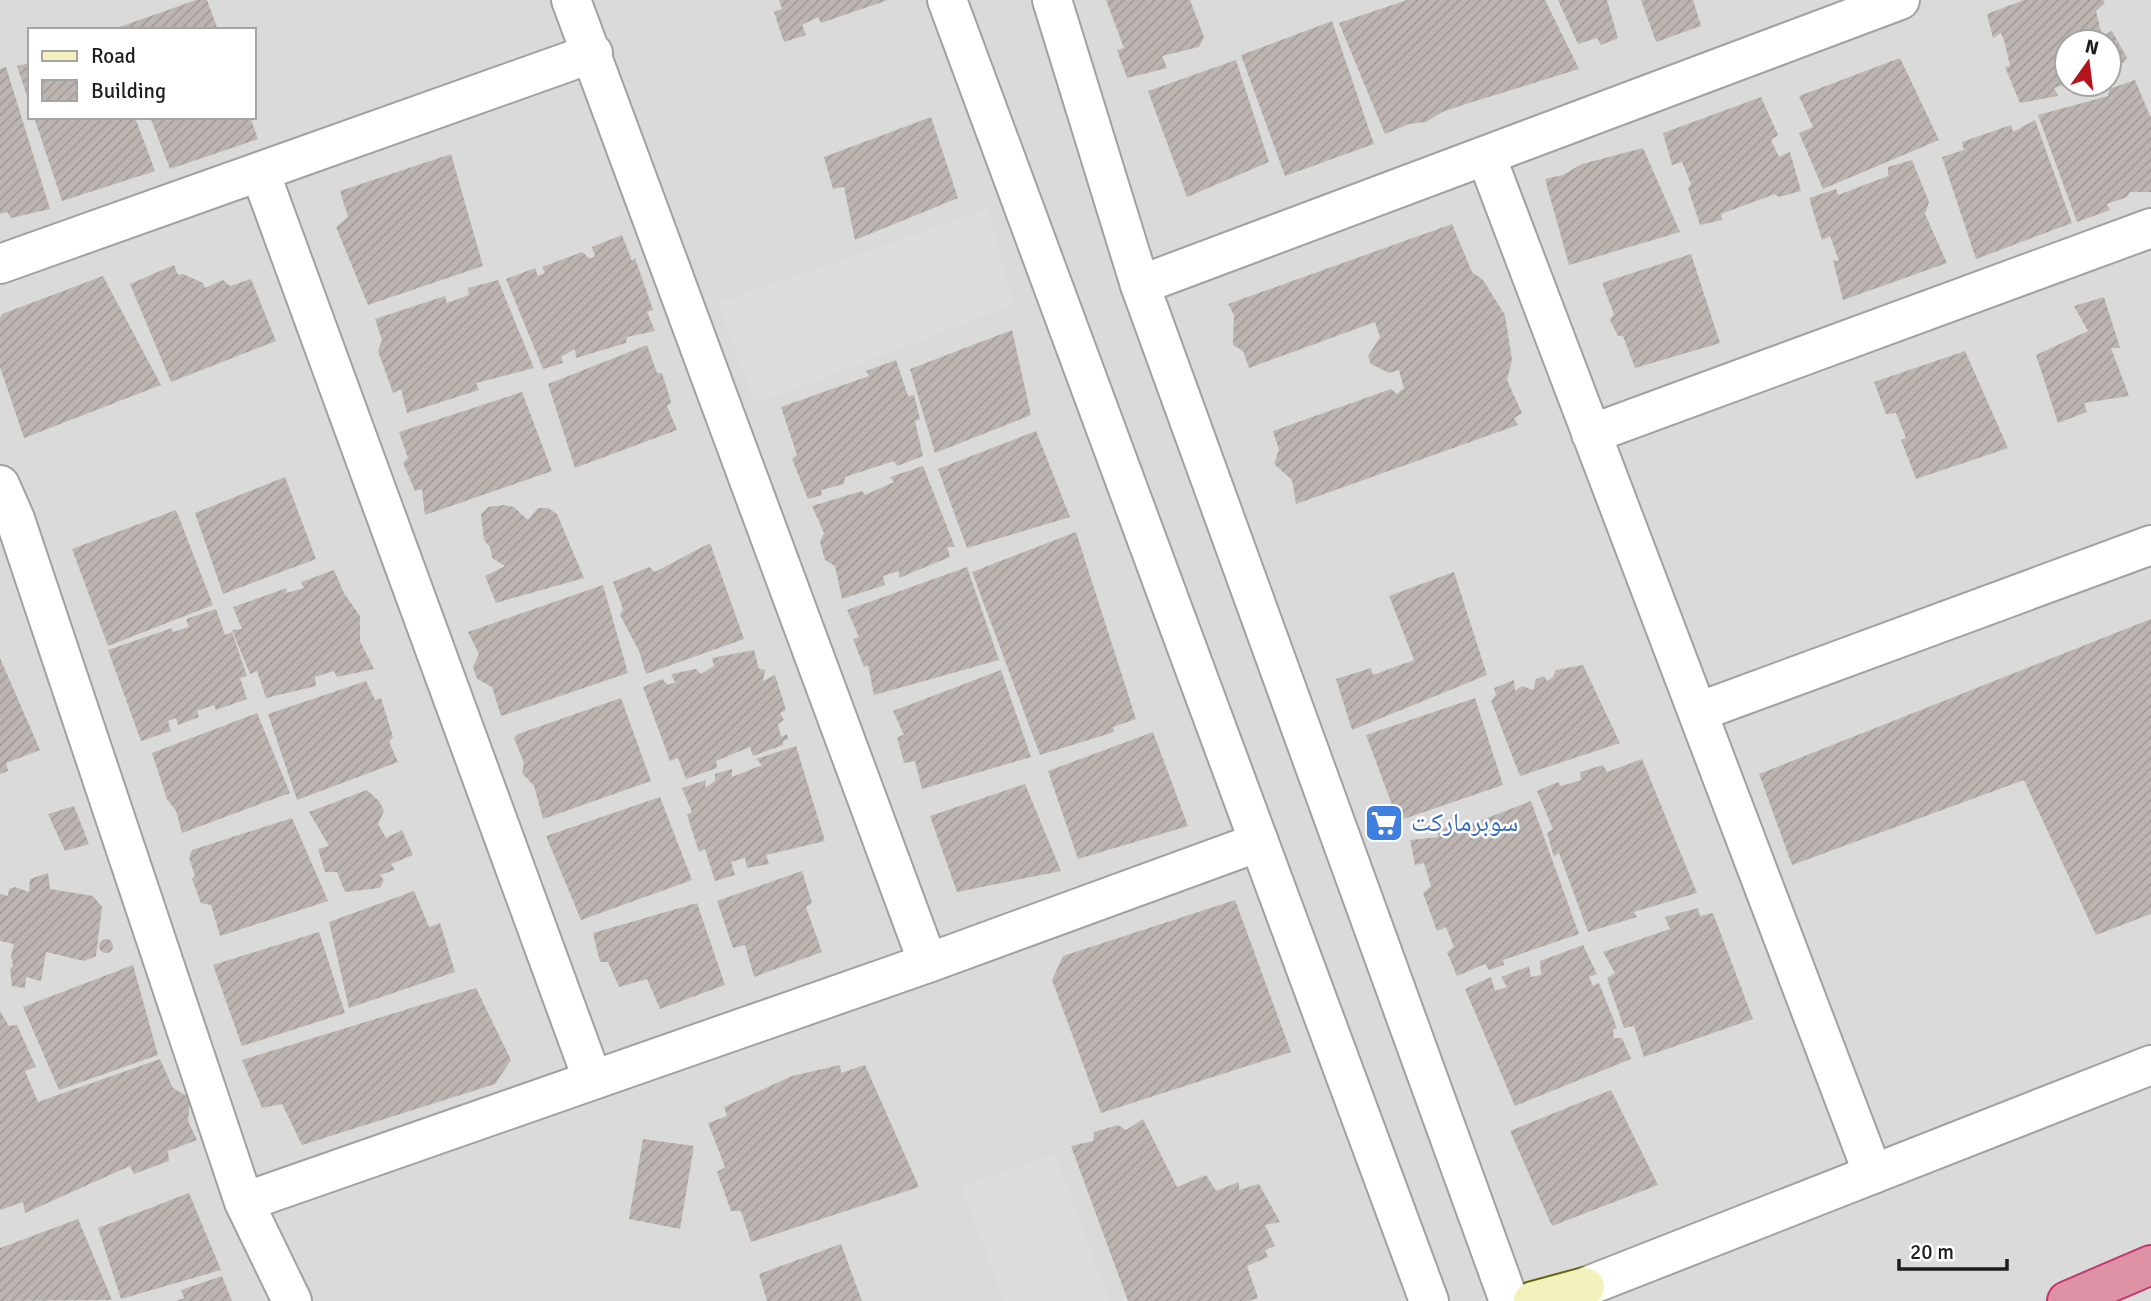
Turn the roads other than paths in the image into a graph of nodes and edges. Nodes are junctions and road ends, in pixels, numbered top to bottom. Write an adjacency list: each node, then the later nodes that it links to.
1 (571, 0): 5 (street)
2 (947, 0): 15 (street)
3 (1052, 0): 10 (street)
4 (1900, 0): 6 (street)
5 (593, 54): 7 (street); 16 (street)
6 (1486, 156): 10 (street); 11 (street)
7 (260, 172): 9 (street); 18 (street)
8 (2151, 228): 11 (street)
9 (0, 264)
10 (1139, 285): 25 (street)
11 (1591, 434): 14 (street)
12 (0, 485): 20 (street)
13 (2151, 545): 14 (street)
14 (1698, 712): 19 (street)
15 (1259, 842): 16 (street); 24 (street)
16 (928, 962): 18 (street)
17 (2151, 1065): 19 (street)
18 (592, 1078): 20 (street)
19 (1874, 1174): 22 (street)
20 (244, 1202): 23 (street)
21 (2151, 1265): 27 (highway)
22 (1585, 1287): 26 (main road)
23 (292, 1301)
24 (1429, 1301)
25 (1509, 1301)
26 (1533, 1301)
27 (2067, 1301)

